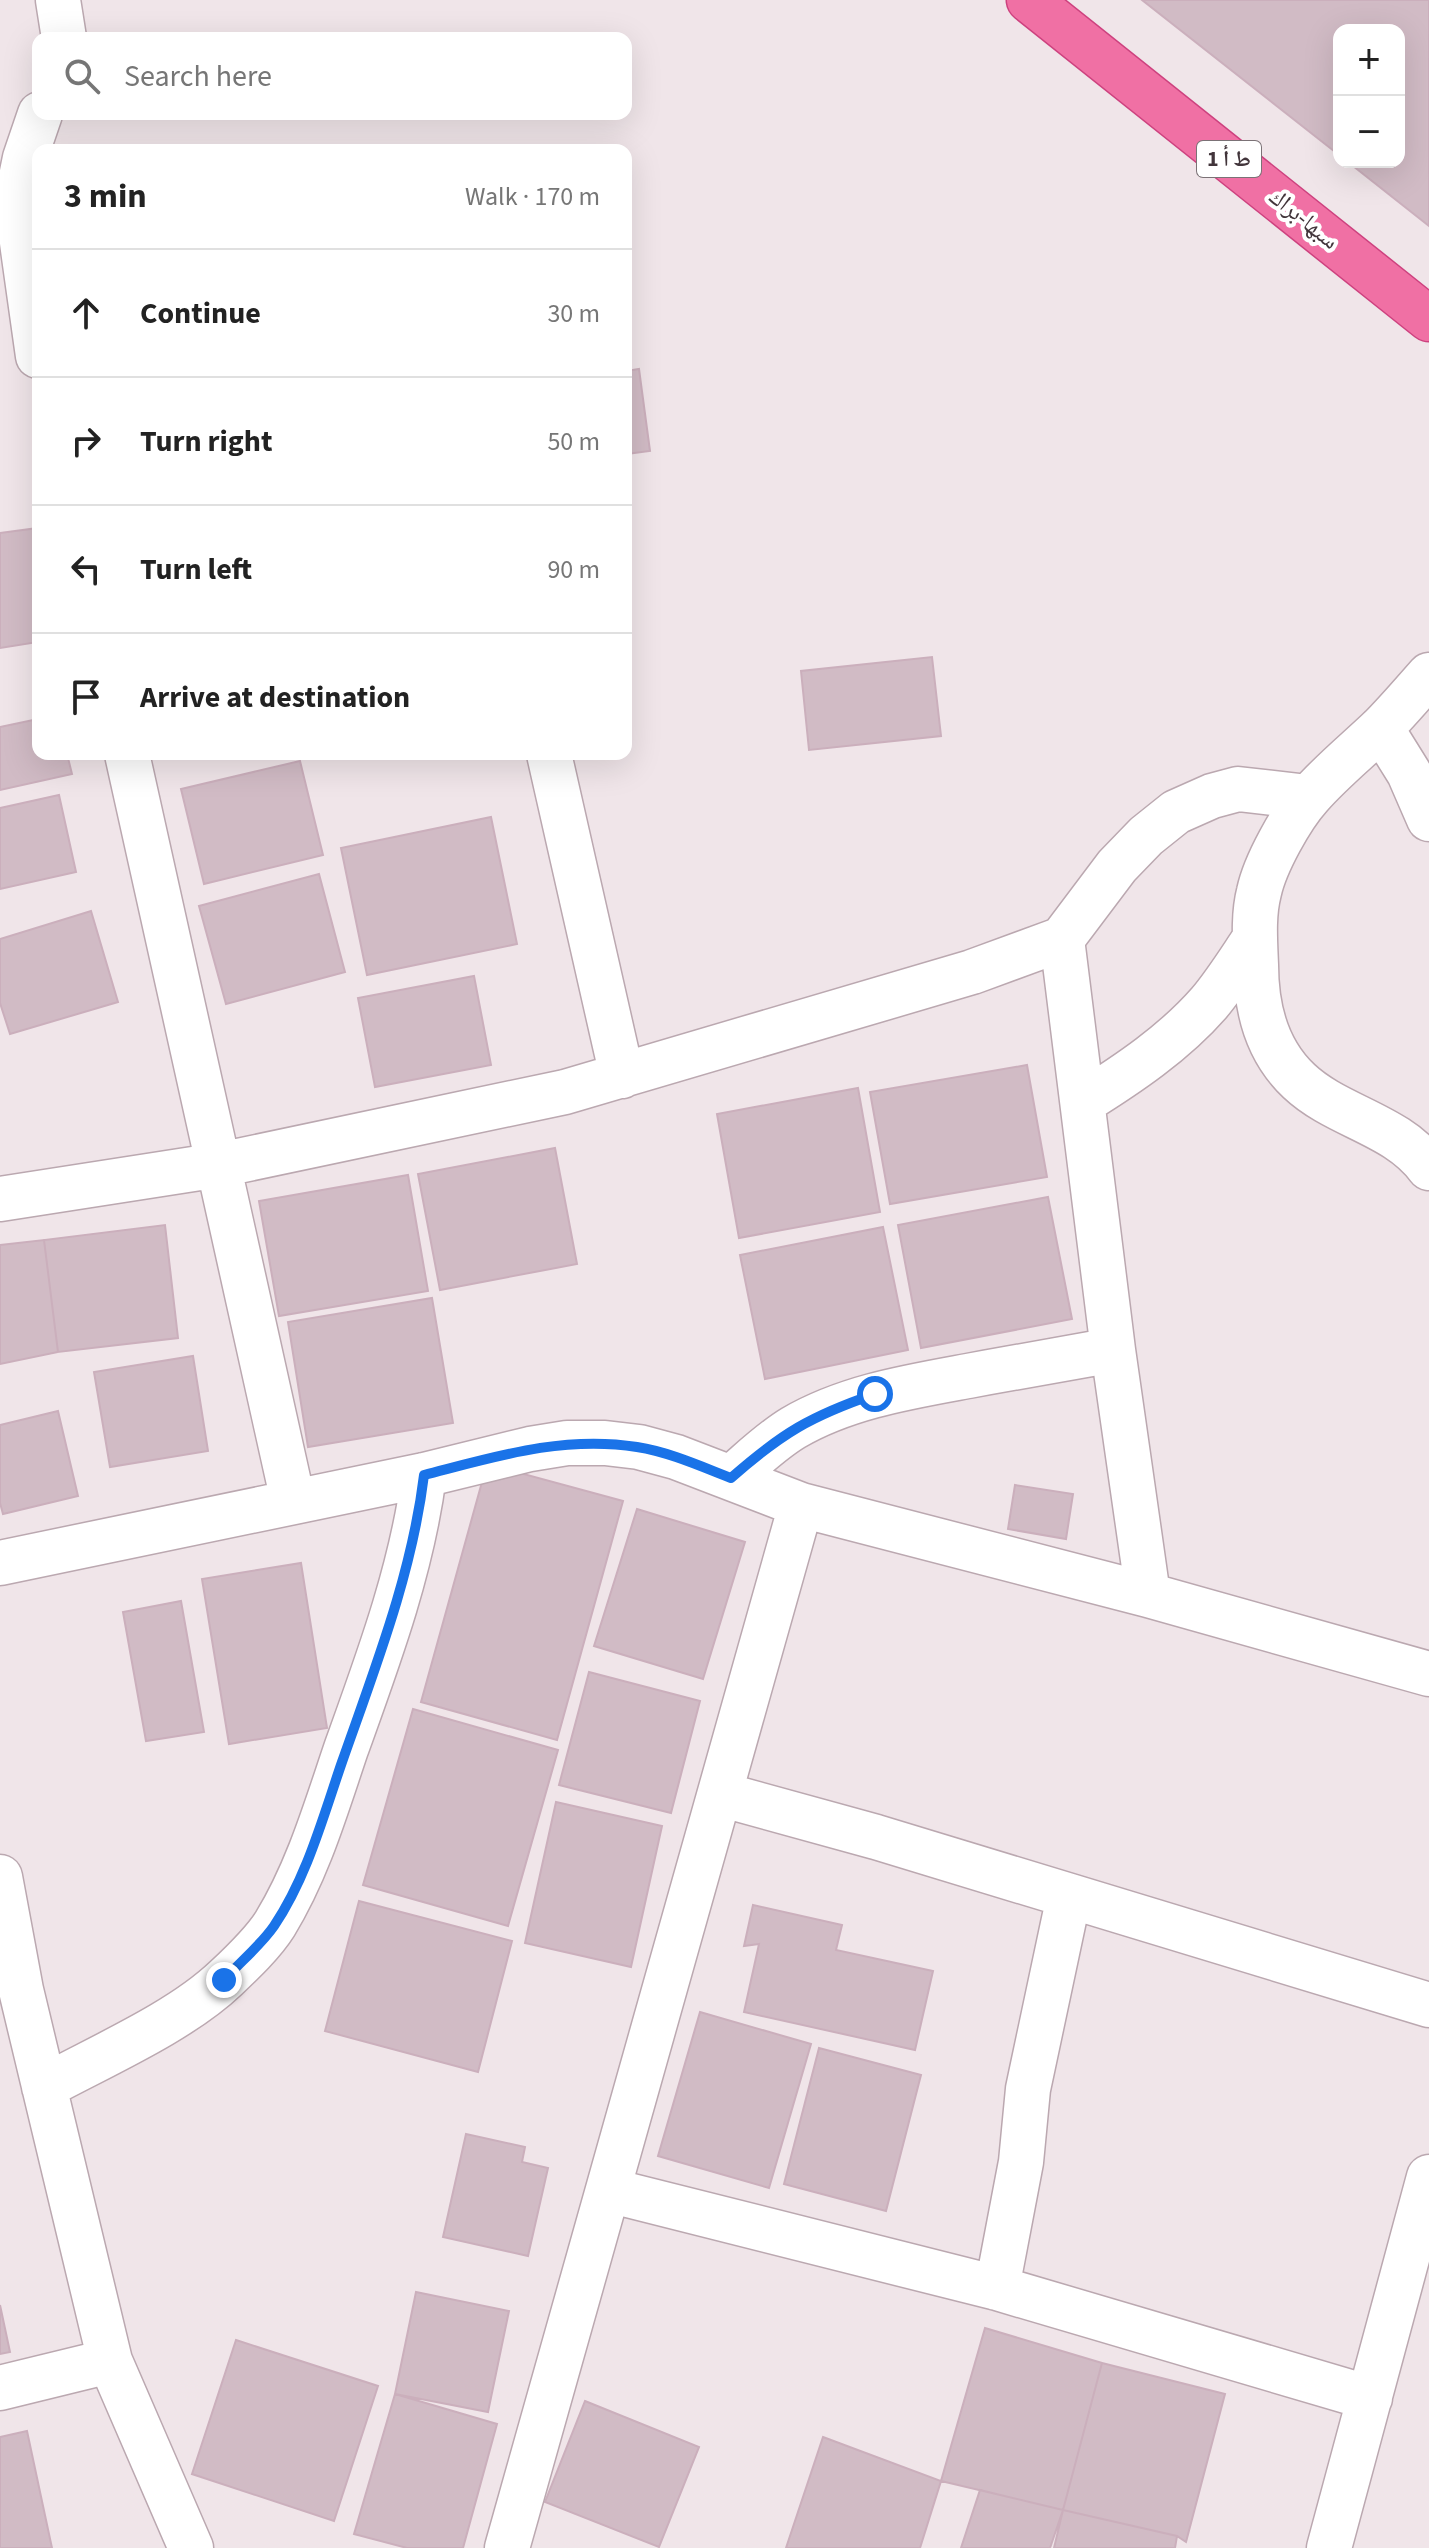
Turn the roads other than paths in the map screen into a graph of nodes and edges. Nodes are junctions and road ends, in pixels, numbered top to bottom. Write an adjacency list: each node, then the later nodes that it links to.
1 (58, 0): 3 (street)
2 (1029, 0): 6 (highway, سبها-براك / ط أ 1)
3 (63, 32)
4 (38, 120): 5 (street)
5 (32, 314)
6 (1429, 319)
7 (32, 358): 8 (street)
8 (0, 362)
9 (1429, 675): 10 (street)
10 (1381, 728): 13 (street); 14 (street)
11 (128, 760): 19 (street)
12 (550, 760): 17 (street)
13 (1308, 797): 15 (street); 16 (street)
14 (1429, 819)
15 (1255, 938): 18 (street); 20 (street)
16 (1062, 939): 17 (street); 18 (street)
17 (622, 1076): 19 (street)
18 (1083, 1102): 22 (street)
19 (219, 1165): 21 (street); 25 (street)
20 (1429, 1168)
21 (0, 1199)
22 (1113, 1350): 24 (street); 28 (street)
23 (424, 1475): 24 (street); 25 (street); 34 (street)
24 (731, 1478): 26 (street)
25 (293, 1501): 27 (street)
26 (801, 1505): 28 (street); 30 (street)
27 (0, 1563)
28 (1148, 1595): 29 (street)
29 (1429, 1674)
30 (720, 1794): 32 (street); 36 (street)
31 (0, 1877): 34 (street)
32 (1069, 1896): 33 (street); 37 (street)
33 (1429, 2005)
34 (44, 2087): 38 (street)
35 (1429, 2177): 40 (street)
36 (608, 2190): 37 (street); 42 (street)
37 (997, 2288): 40 (street)
38 (110, 2361): 39 (street); 41 (street)
39 (0, 2388)
40 (1370, 2398): 43 (street)
41 (193, 2547)
42 (507, 2548)
43 (1329, 2548)

